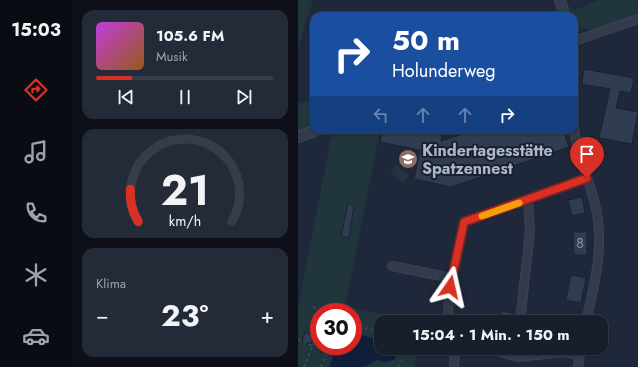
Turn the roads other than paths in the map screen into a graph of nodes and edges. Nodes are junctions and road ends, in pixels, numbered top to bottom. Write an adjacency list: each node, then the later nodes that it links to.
1 (561, 1): 2 (street)
2 (564, 12)
3 (638, 19): 4 (street)
4 (578, 40)
5 (310, 133): 7 (street)
6 (576, 134): 8 (street)
7 (298, 137)
8 (587, 178): 9 (street); 14 (street)
9 (528, 200): 11 (street); 13 (street)
10 (392, 266): 11 (street)
11 (452, 278): 12 (street)
12 (448, 315)
13 (521, 315)
14 (587, 315)
15 (455, 355): 19 (street)
16 (511, 355): 17 (street)
17 (536, 355)
18 (580, 355): 20 (street)
19 (454, 367)
20 (578, 367)

